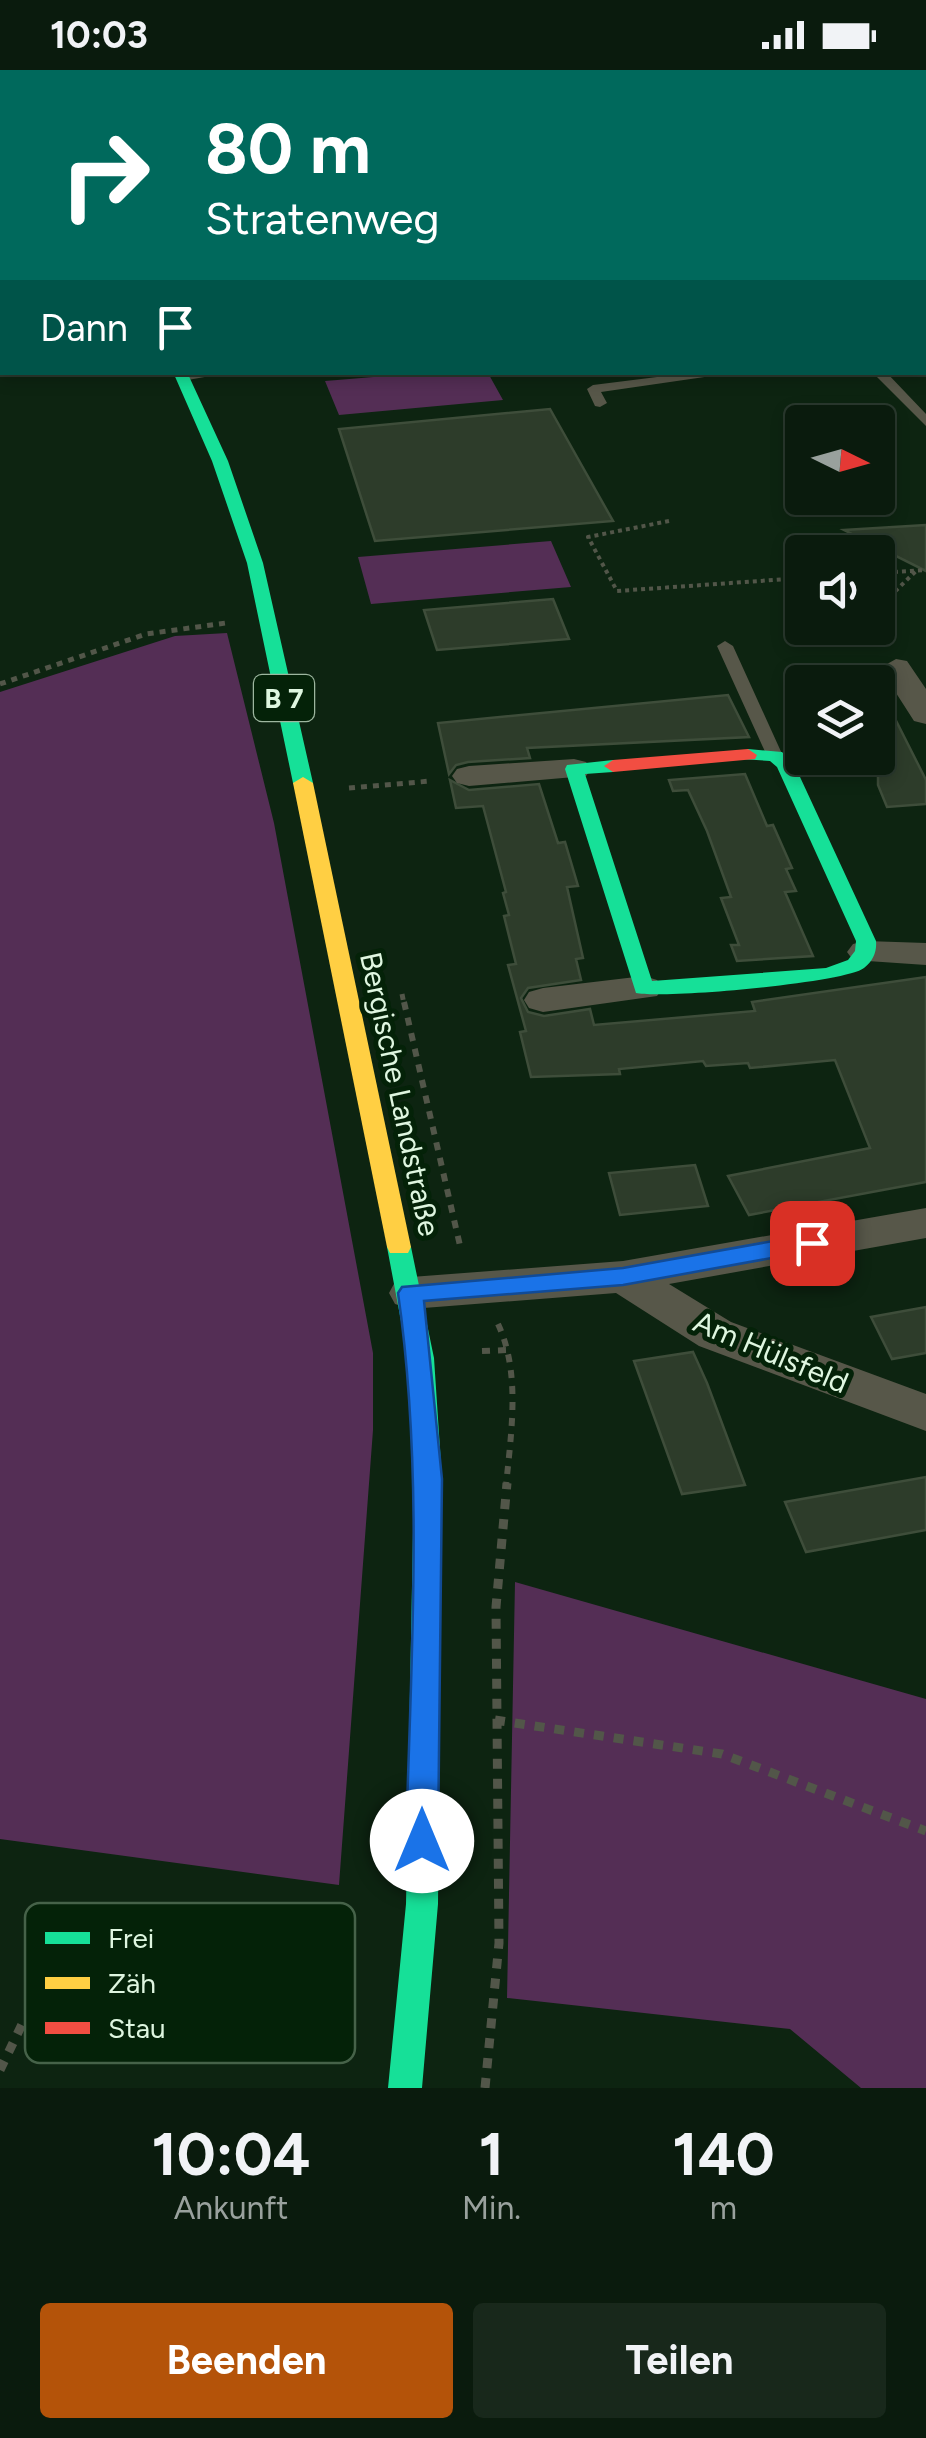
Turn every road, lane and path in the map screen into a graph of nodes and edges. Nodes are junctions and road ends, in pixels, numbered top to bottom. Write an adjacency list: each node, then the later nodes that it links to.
1 (181, 375): 12 (main road, Bergische Landstraße / B 7)
2 (708, 375): 4 (lane)
3 (881, 375): 5 (lane)
4 (600, 402)
5 (926, 422)
6 (669, 520): 10 (path)
7 (916, 570): 8 (path); 9 (path); 11 (path)
8 (926, 570)
9 (895, 572)
10 (785, 579)
11 (895, 591)
12 (267, 620): 15 (path); 28 (main road, Bergische Landstraße / B 7)
13 (725, 646): 17 (lane)
14 (896, 668): 16 (street)
15 (0, 684)
16 (926, 714)
17 (775, 756): 18 (main road); 21 (main road)
18 (574, 769): 19 (street); 23 (main road)
19 (469, 776): 20 (path)
20 (351, 788)
21 (866, 952): 22 (street); 23 (main road)
22 (926, 954)
23 (644, 988): 24 (street)
24 (544, 1000)
25 (926, 1223): 26 (street)
26 (623, 1276): 27 (street); 31 (street, Am Hülsfeld)
27 (477, 1288): 28 (street); 29 (path)
28 (410, 1293): 36 (main road, Bergische Landstraße / B 7)
29 (508, 1350): 30 (path); 32 (path)
30 (482, 1352)
31 (926, 1414)
32 (495, 1720): 33 (path); 37 (path)
33 (926, 1830)
34 (25, 2018): 35 (path)
35 (0, 2070)
36 (406, 2088)
37 (485, 2088)

